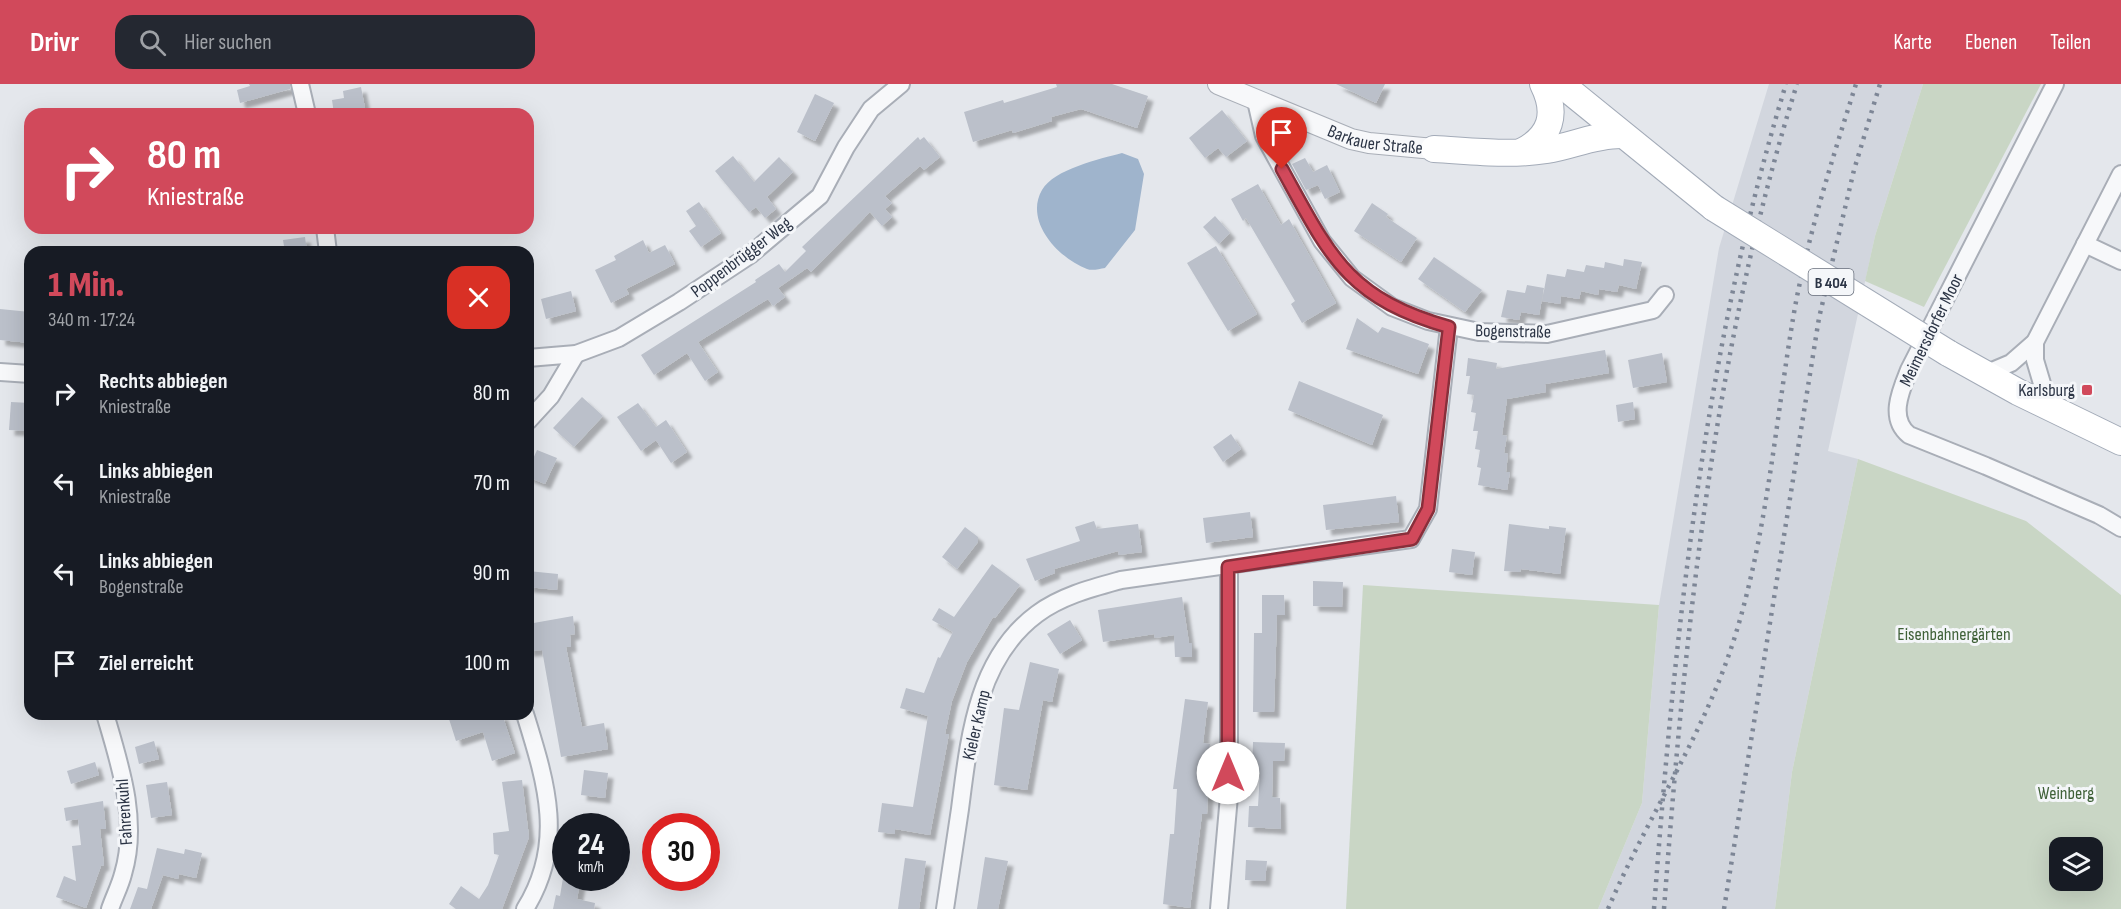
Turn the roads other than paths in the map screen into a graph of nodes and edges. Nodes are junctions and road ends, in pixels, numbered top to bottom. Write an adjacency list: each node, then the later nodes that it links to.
1 (300, 84): 8 (street)
2 (901, 84): 18 (street, Poppenbrügger Weg)
3 (1218, 84): 7 (street, Barkauer Straße)
4 (1543, 84): 11 (main road)
5 (1561, 84): 9 (main road, B 404)
6 (2055, 84): 26 (street, Meimersdorfer Moor)
7 (1256, 101): 10 (street, Barkauer Straße); 16 (street, Bogenstraße)
8 (306, 108)
9 (1621, 135): 11 (main road); 22 (main road, B 404, bridge)
10 (1434, 149): 11 (main road)
11 (1521, 152)
12 (2121, 174): 13 (street)
13 (2085, 244): 14 (street); 17 (street)
14 (2121, 261)
15 (1665, 295): 16 (street, Bogenstraße)
16 (1449, 327): 27 (street, Kieler Kamp)
17 (2035, 342): 22 (street); 23 (street)
18 (576, 354): 19 (street, Poppenbrügger Weg); 24 (street)
19 (534, 358)
20 (0, 372): 21 (street)
21 (24, 374)
22 (1985, 374): 23 (main road, B 404)
23 (2049, 407): 25 (main road, B 404)
24 (534, 414)
25 (2121, 442)
26 (2121, 528)
27 (1228, 567): 32 (street, Kieler Kamp); 33 (street)
28 (107, 720): 30 (street, Fahrenkuhl)
29 (527, 720): 31 (street)
30 (110, 909)
31 (525, 909)
32 (945, 909)
33 (1219, 909)

